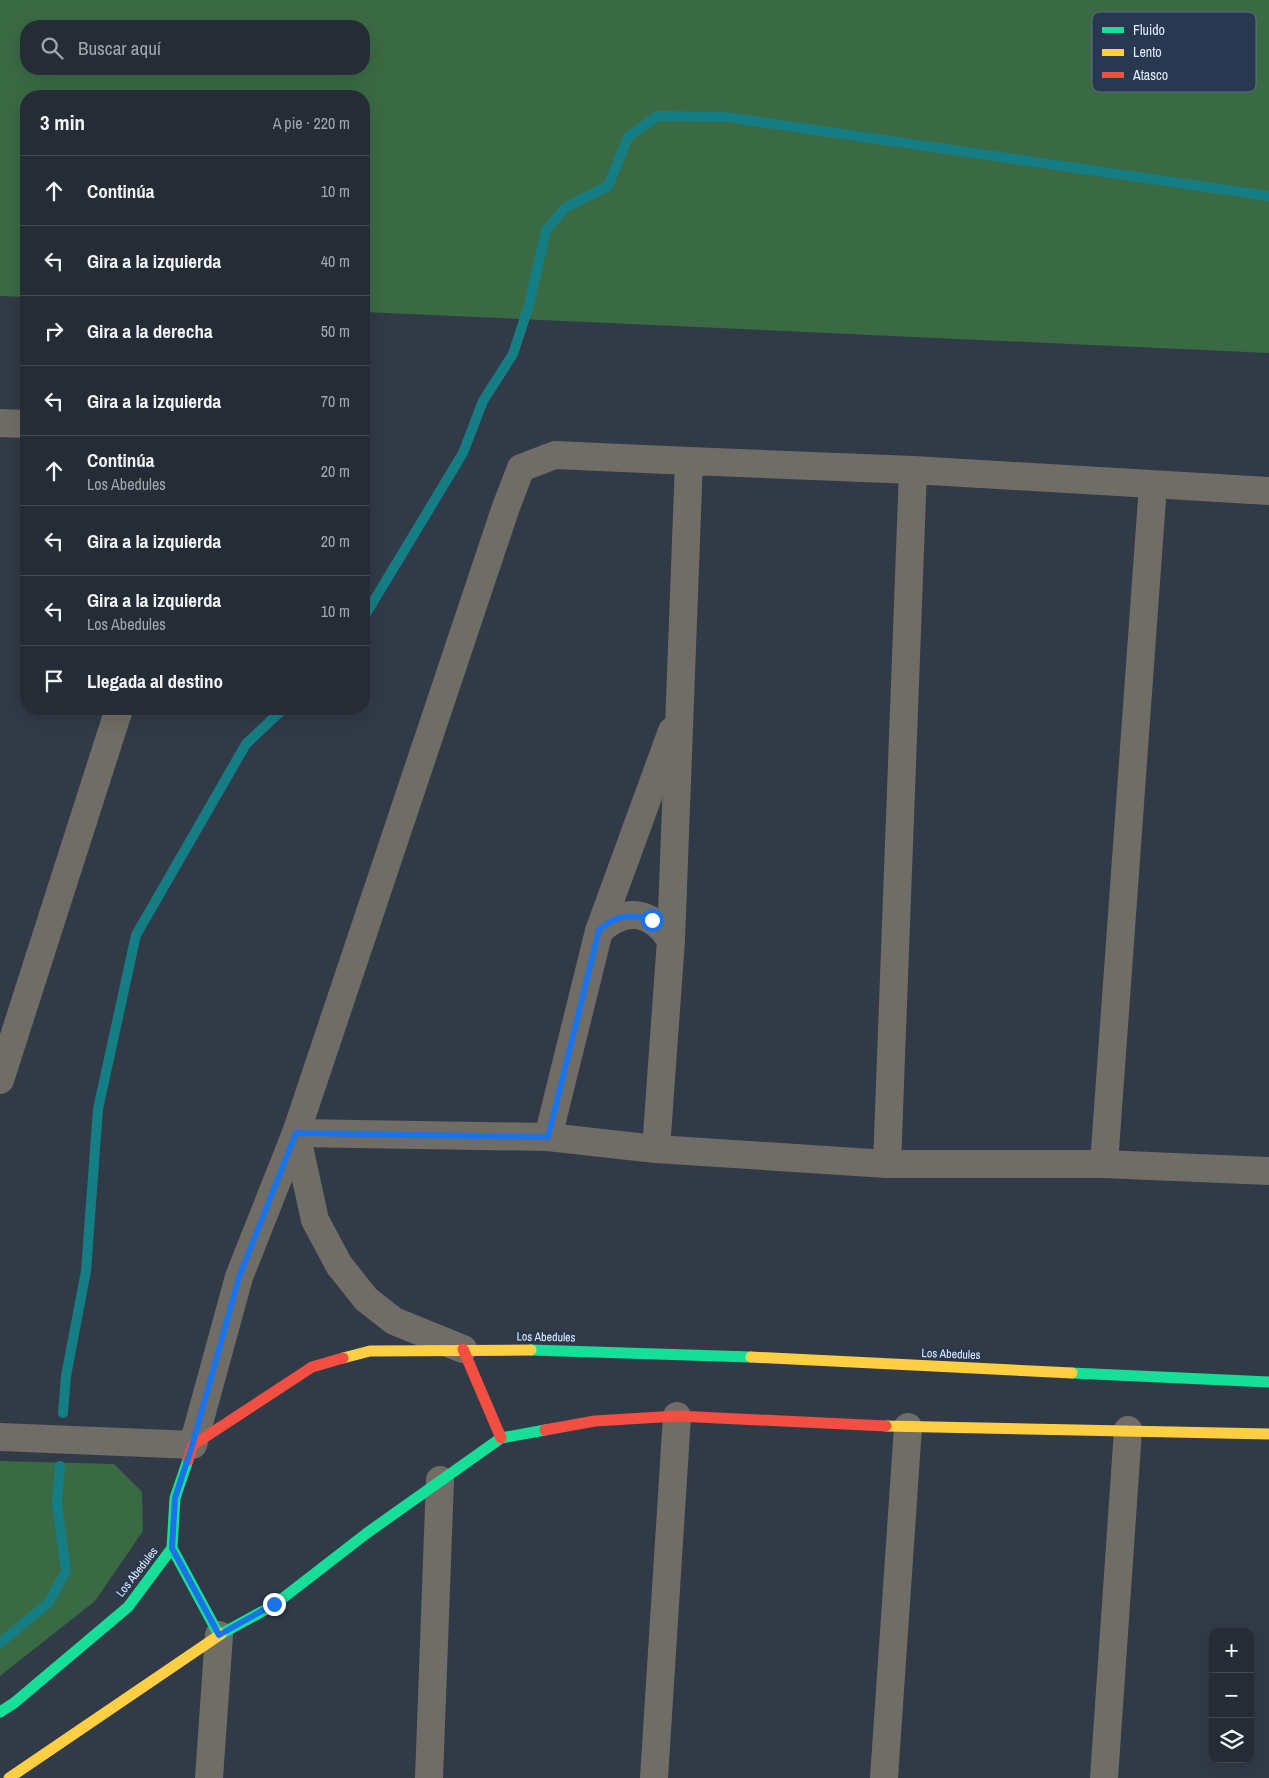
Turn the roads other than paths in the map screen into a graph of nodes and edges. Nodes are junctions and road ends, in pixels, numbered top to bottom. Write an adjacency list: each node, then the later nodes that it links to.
1 (0, 423): 2 (street)
2 (20, 424)
3 (689, 461): 4 (street); 7 (street); 12 (street)
4 (914, 470): 5 (street); 15 (street)
5 (1153, 485): 6 (street); 16 (street)
6 (1269, 491)
7 (681, 706): 9 (street); 10 (street)
8 (117, 715): 11 (street)
9 (599, 930): 10 (street); 13 (street)
10 (671, 940): 14 (street)
11 (0, 1080)
12 (296, 1133): 13 (street); 18 (street); 26 (street)
13 (548, 1137): 14 (street)
14 (656, 1149): 15 (street)
15 (887, 1164): 16 (street)
16 (1104, 1164): 17 (street)
17 (1269, 1171)
18 (463, 1349): 19 (street, Los Abedules); 25 (street); 26 (street, Los Abedules)
19 (1269, 1382)
20 (677, 1416): 21 (street); 25 (street); 34 (street)
21 (908, 1427): 22 (street); 35 (street)
22 (1128, 1430): 23 (street); 36 (street)
23 (1269, 1434)
24 (0, 1437): 26 (street)
25 (500, 1438): 27 (street)
26 (192, 1446): 28 (street, Los Abedules)
27 (440, 1480): 29 (street); 33 (street)
28 (172, 1548): 29 (street); 30 (street, Los Abedules)
29 (219, 1635): 31 (street); 32 (street)
30 (0, 1712)
31 (9, 1778)
32 (209, 1778)
33 (428, 1778)
34 (654, 1778)
35 (884, 1778)
36 (1104, 1778)

